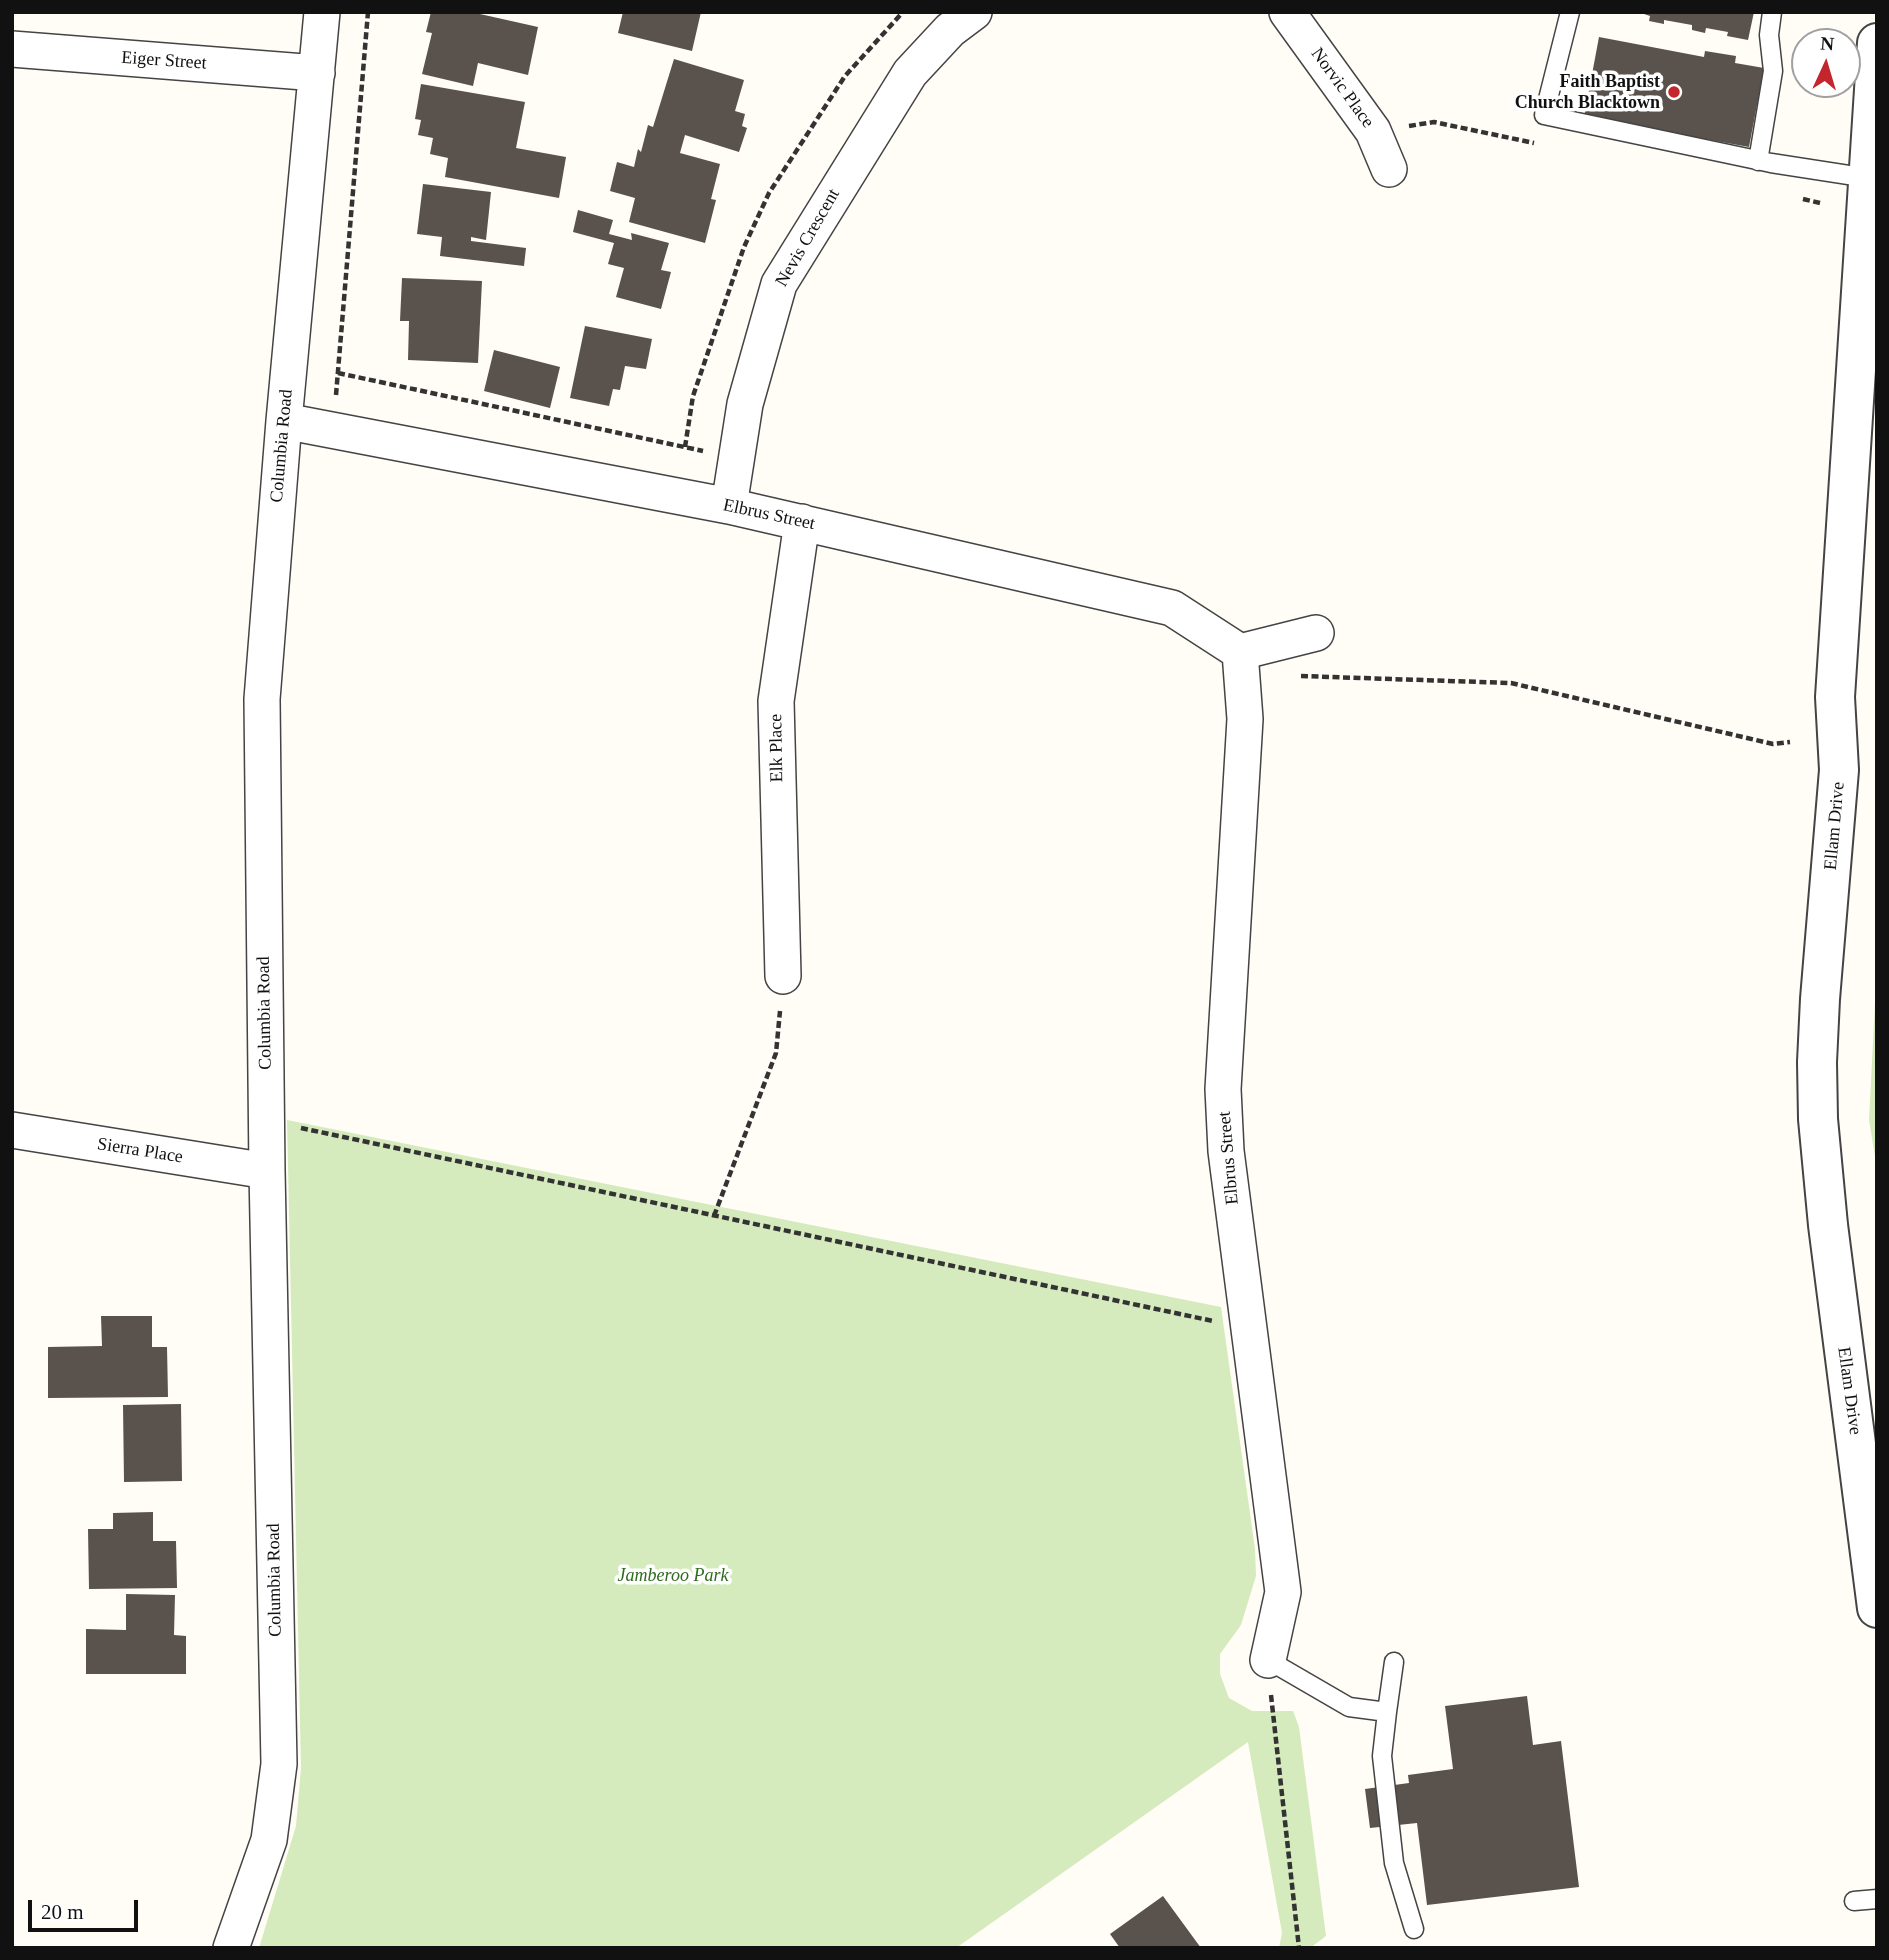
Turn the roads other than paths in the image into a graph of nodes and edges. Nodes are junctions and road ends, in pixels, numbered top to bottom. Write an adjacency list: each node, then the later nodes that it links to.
1 (322, 12): 8 (street, Columbia Road)
2 (974, 12): 13 (street, Nevis Crescent)
3 (1287, 12): 10 (street, Norvic Place)
4 (1570, 12): 9 (lane)
5 (1772, 12): 9 (lane)
6 (1877, 43): 11 (street, Ellam Drive)
7 (12, 49): 8 (street, Eiger Street)
8 (317, 73): 12 (street, Columbia Road)
9 (1758, 161): 11 (lane)
10 (1389, 169)
11 (1868, 178): 20 (street, Ellam Drive)
12 (284, 421): 13 (street, Elbrus Street); 19 (street, Columbia Road)
13 (729, 506): 14 (street, Elbrus Street)
14 (802, 522): 16 (street, Elbrus Street); 17 (street, Elk Place)
15 (1316, 632): 16 (street)
16 (1240, 665): 21 (street, Elbrus Street)
17 (783, 976)
18 (12, 1130): 19 (street, Sierra Place)
19 (267, 1171): 27 (street, Columbia Road)
20 (1877, 1608)
21 (1268, 1660): 23 (lane)
22 (1394, 1662): 23 (lane)
23 (1387, 1712): 26 (lane)
24 (1877, 1899): 25 (lane)
25 (1854, 1901)
26 (1414, 1929)
27 (232, 1948)

